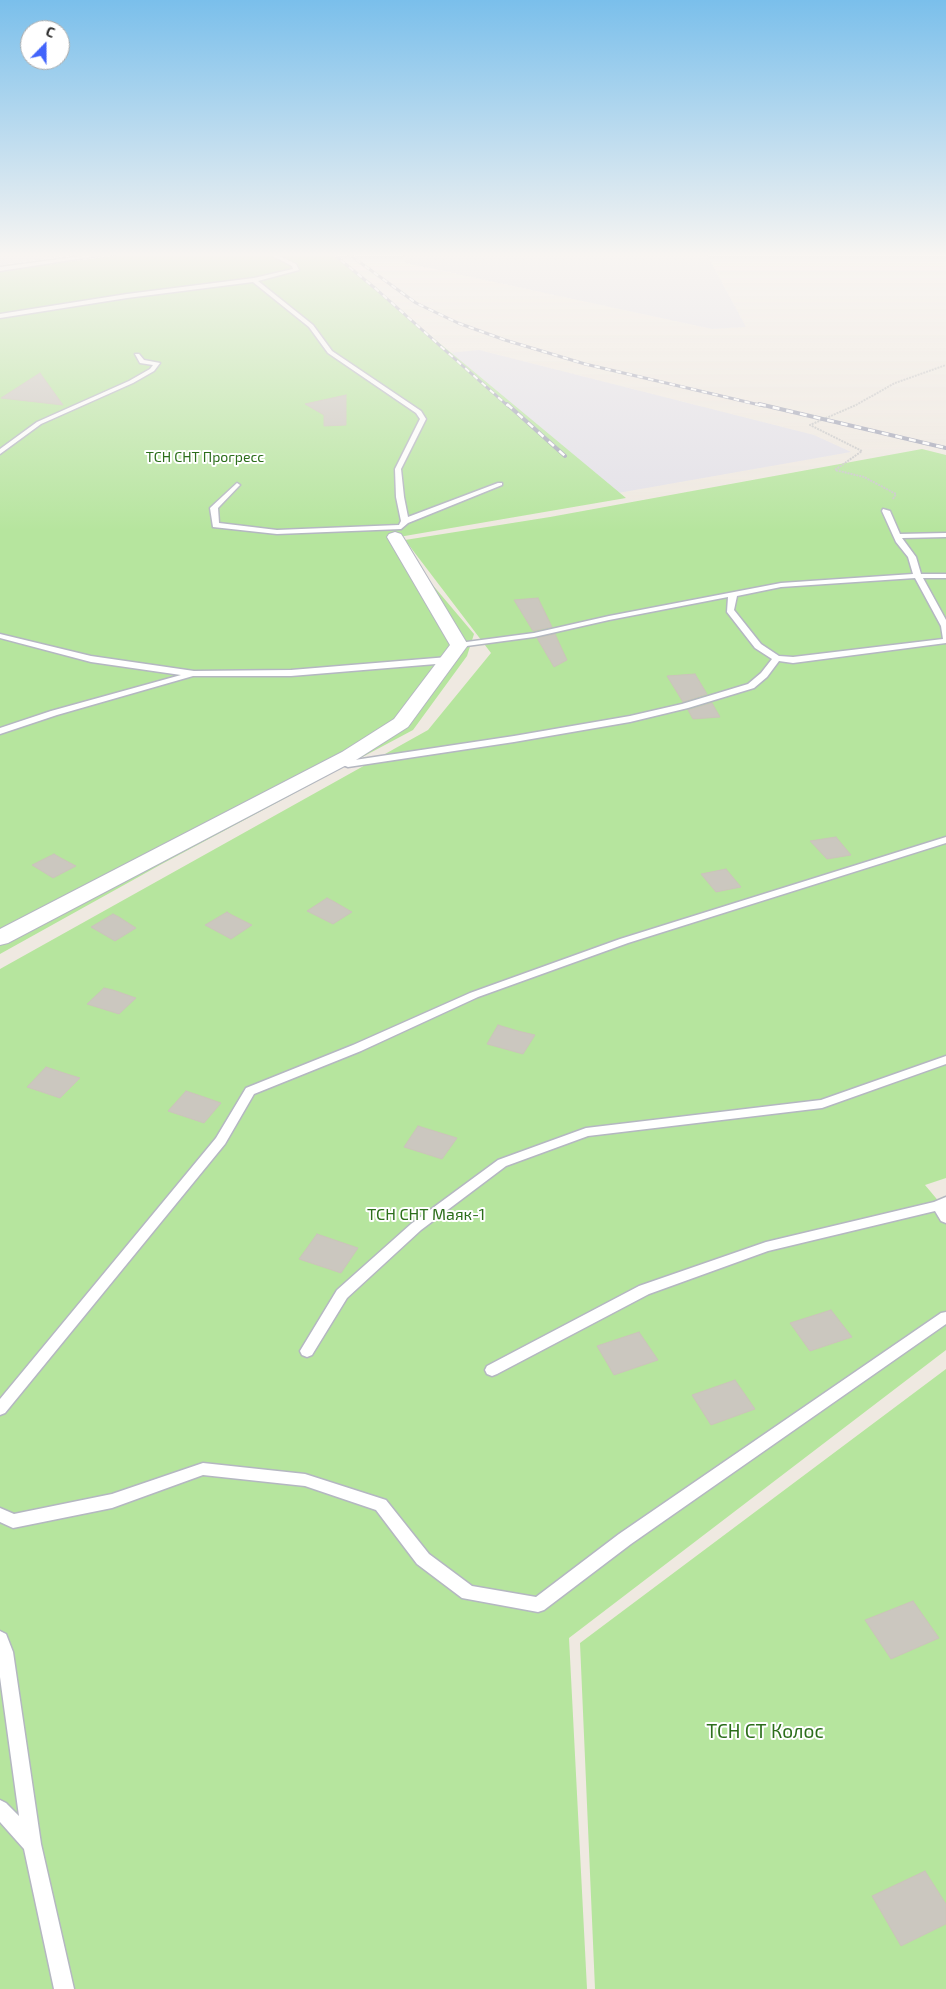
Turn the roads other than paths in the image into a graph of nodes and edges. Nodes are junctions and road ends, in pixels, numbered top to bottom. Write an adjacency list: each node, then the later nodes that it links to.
1 (325, 346): 7 (lane)
2 (137, 355): 3 (lane)
3 (0, 452)
4 (500, 484): 7 (lane)
5 (237, 485): 7 (lane)
6 (886, 511): 9 (lane)
7 (401, 528): 16 (street)
8 (946, 534): 9 (lane)
9 (897, 536): 10 (lane)
10 (918, 576): 11 (lane); 12 (lane); 13 (lane)
11 (946, 576)
12 (733, 594): 16 (lane); 17 (lane)
13 (946, 637)
14 (1, 638): 18 (lane)
15 (946, 641): 17 (lane)
16 (453, 653): 18 (lane); 20 (street)
17 (777, 658): 20 (lane)
18 (194, 674): 19 (lane)
19 (0, 731)
20 (338, 761): 22 (street)
21 (946, 840): 29 (lane)
22 (0, 938)
23 (946, 1060): 27 (lane)
24 (942, 1204): 25 (lane); 28 (lane)
25 (946, 1218)
26 (946, 1317): 30 (lane)
27 (307, 1352)
28 (492, 1370)
29 (0, 1409)
30 (0, 1515)
31 (0, 1639): 33 (lane)
32 (0, 1809): 33 (lane)
33 (32, 1844): 34 (lane)
34 (64, 1989)

